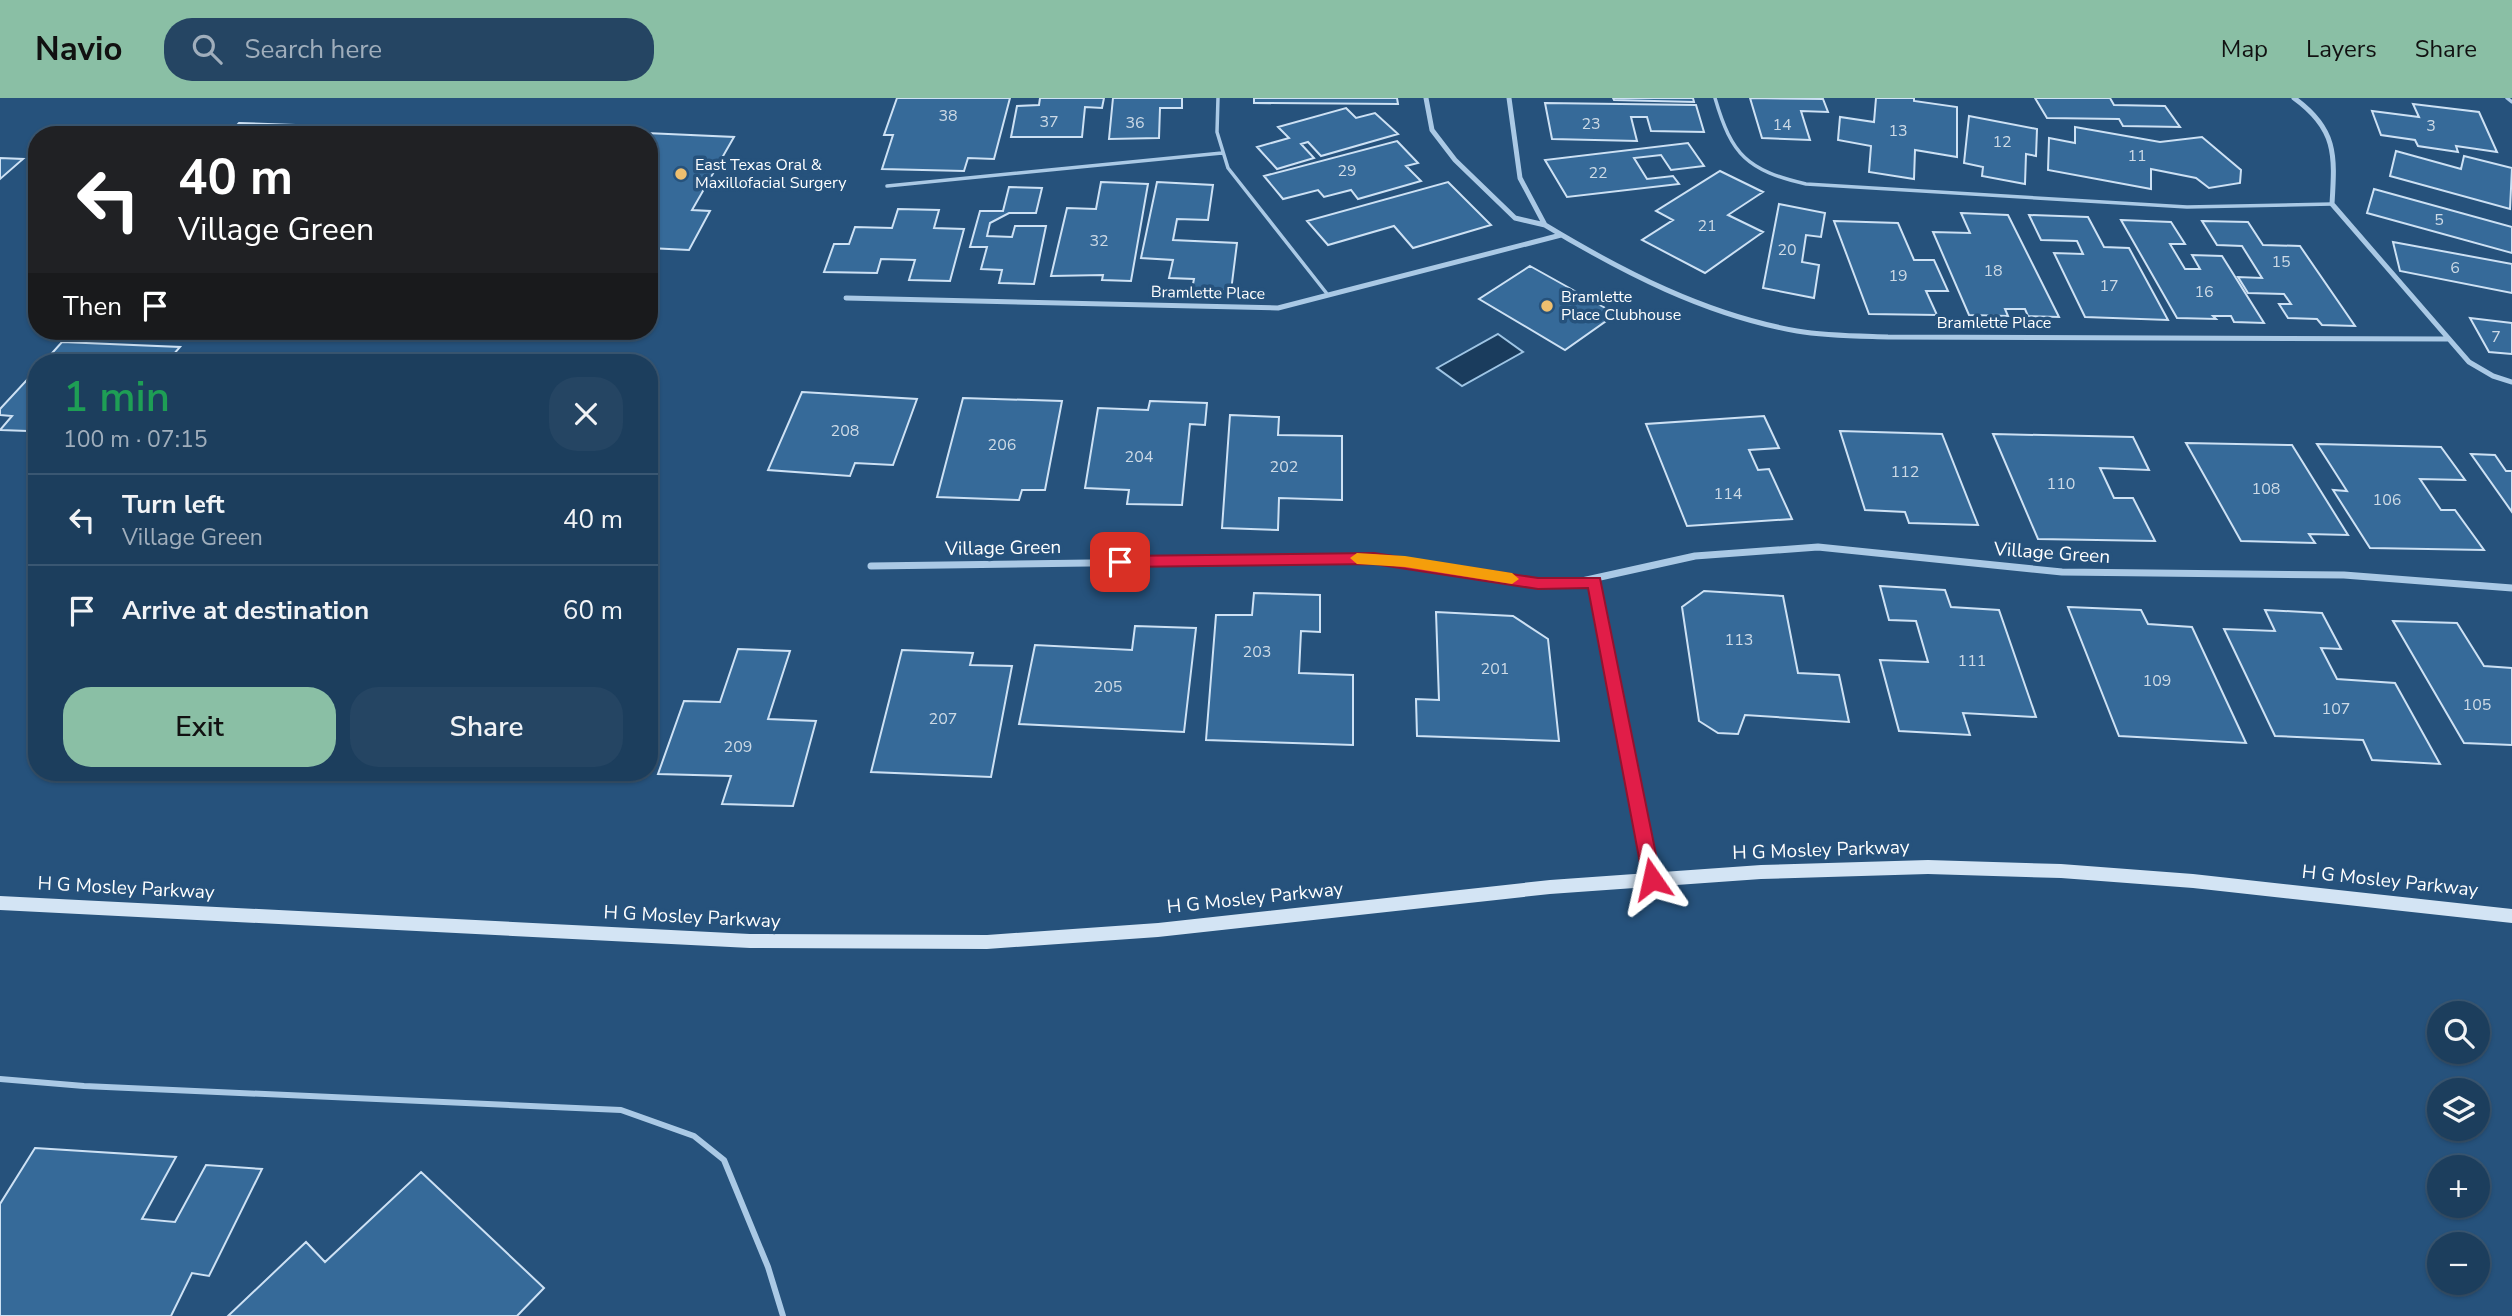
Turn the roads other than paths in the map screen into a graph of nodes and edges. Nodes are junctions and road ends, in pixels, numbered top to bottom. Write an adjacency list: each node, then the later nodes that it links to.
1 (1218, 98): 8 (lane)
2 (1426, 98): 11 (street, Bramlette Place)
3 (1510, 98): 11 (street, Bramlette Place)
4 (1715, 98): 10 (lane)
5 (2294, 98): 10 (street)
6 (2507, 98): 7 (lane)
7 (2512, 102)
8 (1222, 153): 9 (lane); 13 (lane)
9 (887, 186)
10 (2332, 204): 15 (street)
11 (1545, 225): 12 (street, Bramlette Place)
12 (1561, 235): 13 (street, Bramlette Place); 15 (street, Bramlette Place)
13 (1328, 295): 14 (street, Bramlette Place)
14 (846, 298)
15 (2447, 339): 16 (street)
16 (2512, 382)
17 (871, 566): 18 (street, Village Green)
18 (1594, 582): 19 (street, Village Green); 20 (street)
19 (2512, 588)
20 (1652, 879): 21 (main road, H G Mosley Parkway); 22 (main road, H G Mosley Parkway)
21 (0, 903)
22 (2512, 916)
23 (0, 1079): 24 (lane)
24 (783, 1316)

